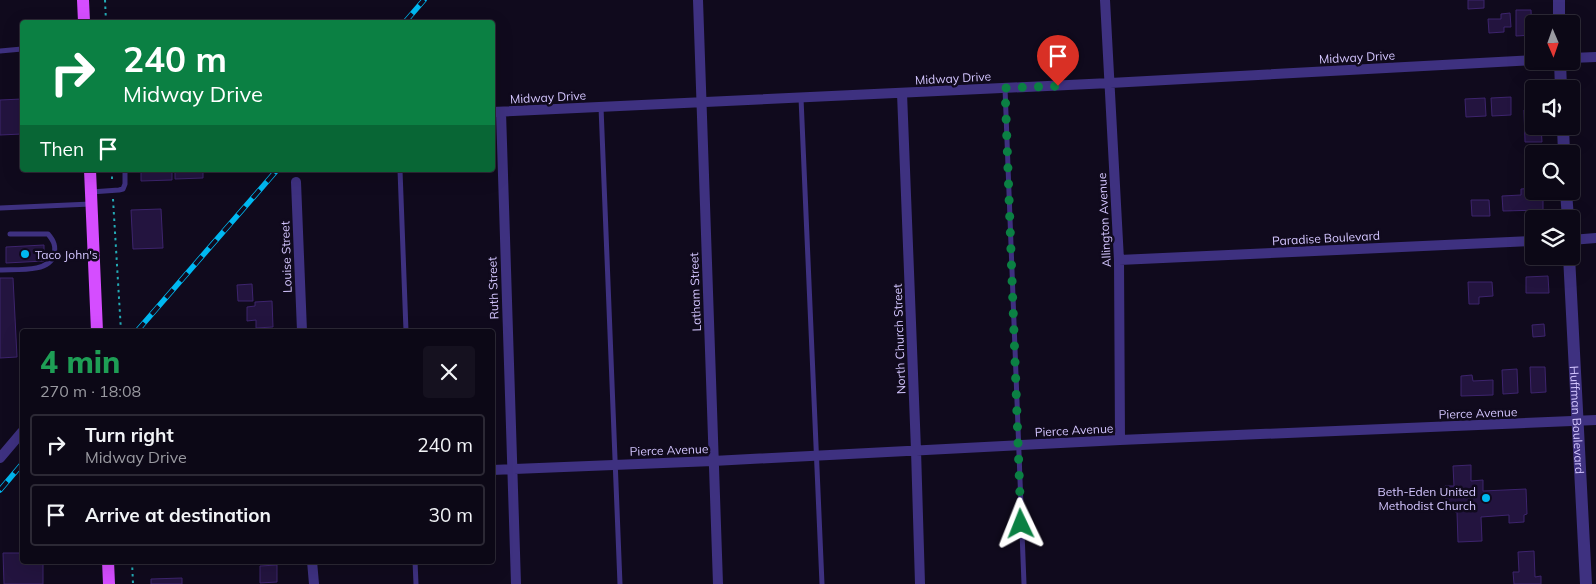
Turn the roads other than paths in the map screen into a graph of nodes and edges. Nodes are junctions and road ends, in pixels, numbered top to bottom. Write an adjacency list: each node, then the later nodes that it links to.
1 (83, 0): 6 (main road)
2 (698, 0): 16 (street, Latham Street)
3 (1105, 0): 12 (street, Allington Avenue)
4 (1559, 0): 5 (street)
5 (1559, 15)
6 (84, 20)
7 (20, 49): 8 (lane)
8 (0, 51)
9 (1596, 57): 10 (street)
10 (1580, 58)
11 (1525, 60): 12 (street, Midway Drive)
12 (1110, 83): 13 (street, Midway Drive); 29 (street, Allington Avenue)
13 (1005, 88): 14 (street, Midway Drive); 39 (lane)
14 (902, 93): 15 (street, Midway Drive); 40 (street, North Church Street)
15 (801, 98): 16 (street, Midway Drive); 41 (lane)
16 (702, 103): 17 (street, Midway Drive); 43 (street, Latham Street)
17 (601, 107): 18 (street, Midway Drive); 44 (lane)
18 (496, 112): 45 (street, Ruth Street)
19 (90, 172): 23 (main road)
20 (124, 172): 23 (lane)
21 (400, 172): 34 (lane)
22 (296, 182): 33 (street, Louise Street)
23 (91, 198): 24 (lane); 32 (main road)
24 (0, 208)
25 (10, 234): 31 (lane)
26 (1596, 238): 27 (street)
27 (1580, 239)
28 (1525, 242): 29 (street, Paradise Boulevard)
29 (1119, 260): 38 (street, Allington Avenue)
30 (1570, 265): 36 (street, Huffman Boulevard)
31 (0, 270)
32 (97, 329)
33 (302, 329)
34 (406, 329)
35 (1596, 420): 36 (street, Pierce Avenue)
36 (1577, 421): 38 (street, Pierce Avenue); 59 (street, Huffman Boulevard)
37 (20, 434): 42 (street)
38 (1120, 440): 39 (street, Pierce Avenue)
39 (1018, 445): 40 (street, Pierce Avenue); 58 (lane)
40 (916, 450): 41 (street, Pierce Avenue); 57 (street, North Church Street)
41 (816, 455): 43 (street, Pierce Avenue); 56 (lane)
42 (0, 458)
43 (713, 461): 44 (street, Pierce Avenue); 55 (street, Latham Street)
44 (615, 465): 45 (street, Pierce Avenue); 54 (lane)
45 (511, 468): 46 (street, Pierce Avenue); 53 (street, Ruth Street)
46 (495, 470)
47 (108, 564): 50 (main road)
48 (312, 564): 51 (street)
49 (415, 564): 52 (lane)
50 (109, 584)
51 (314, 584)
52 (416, 584)
53 (516, 584)
54 (620, 584)
55 (718, 584)
56 (822, 584)
57 (920, 584)
58 (1024, 584)
59 (1586, 584)

